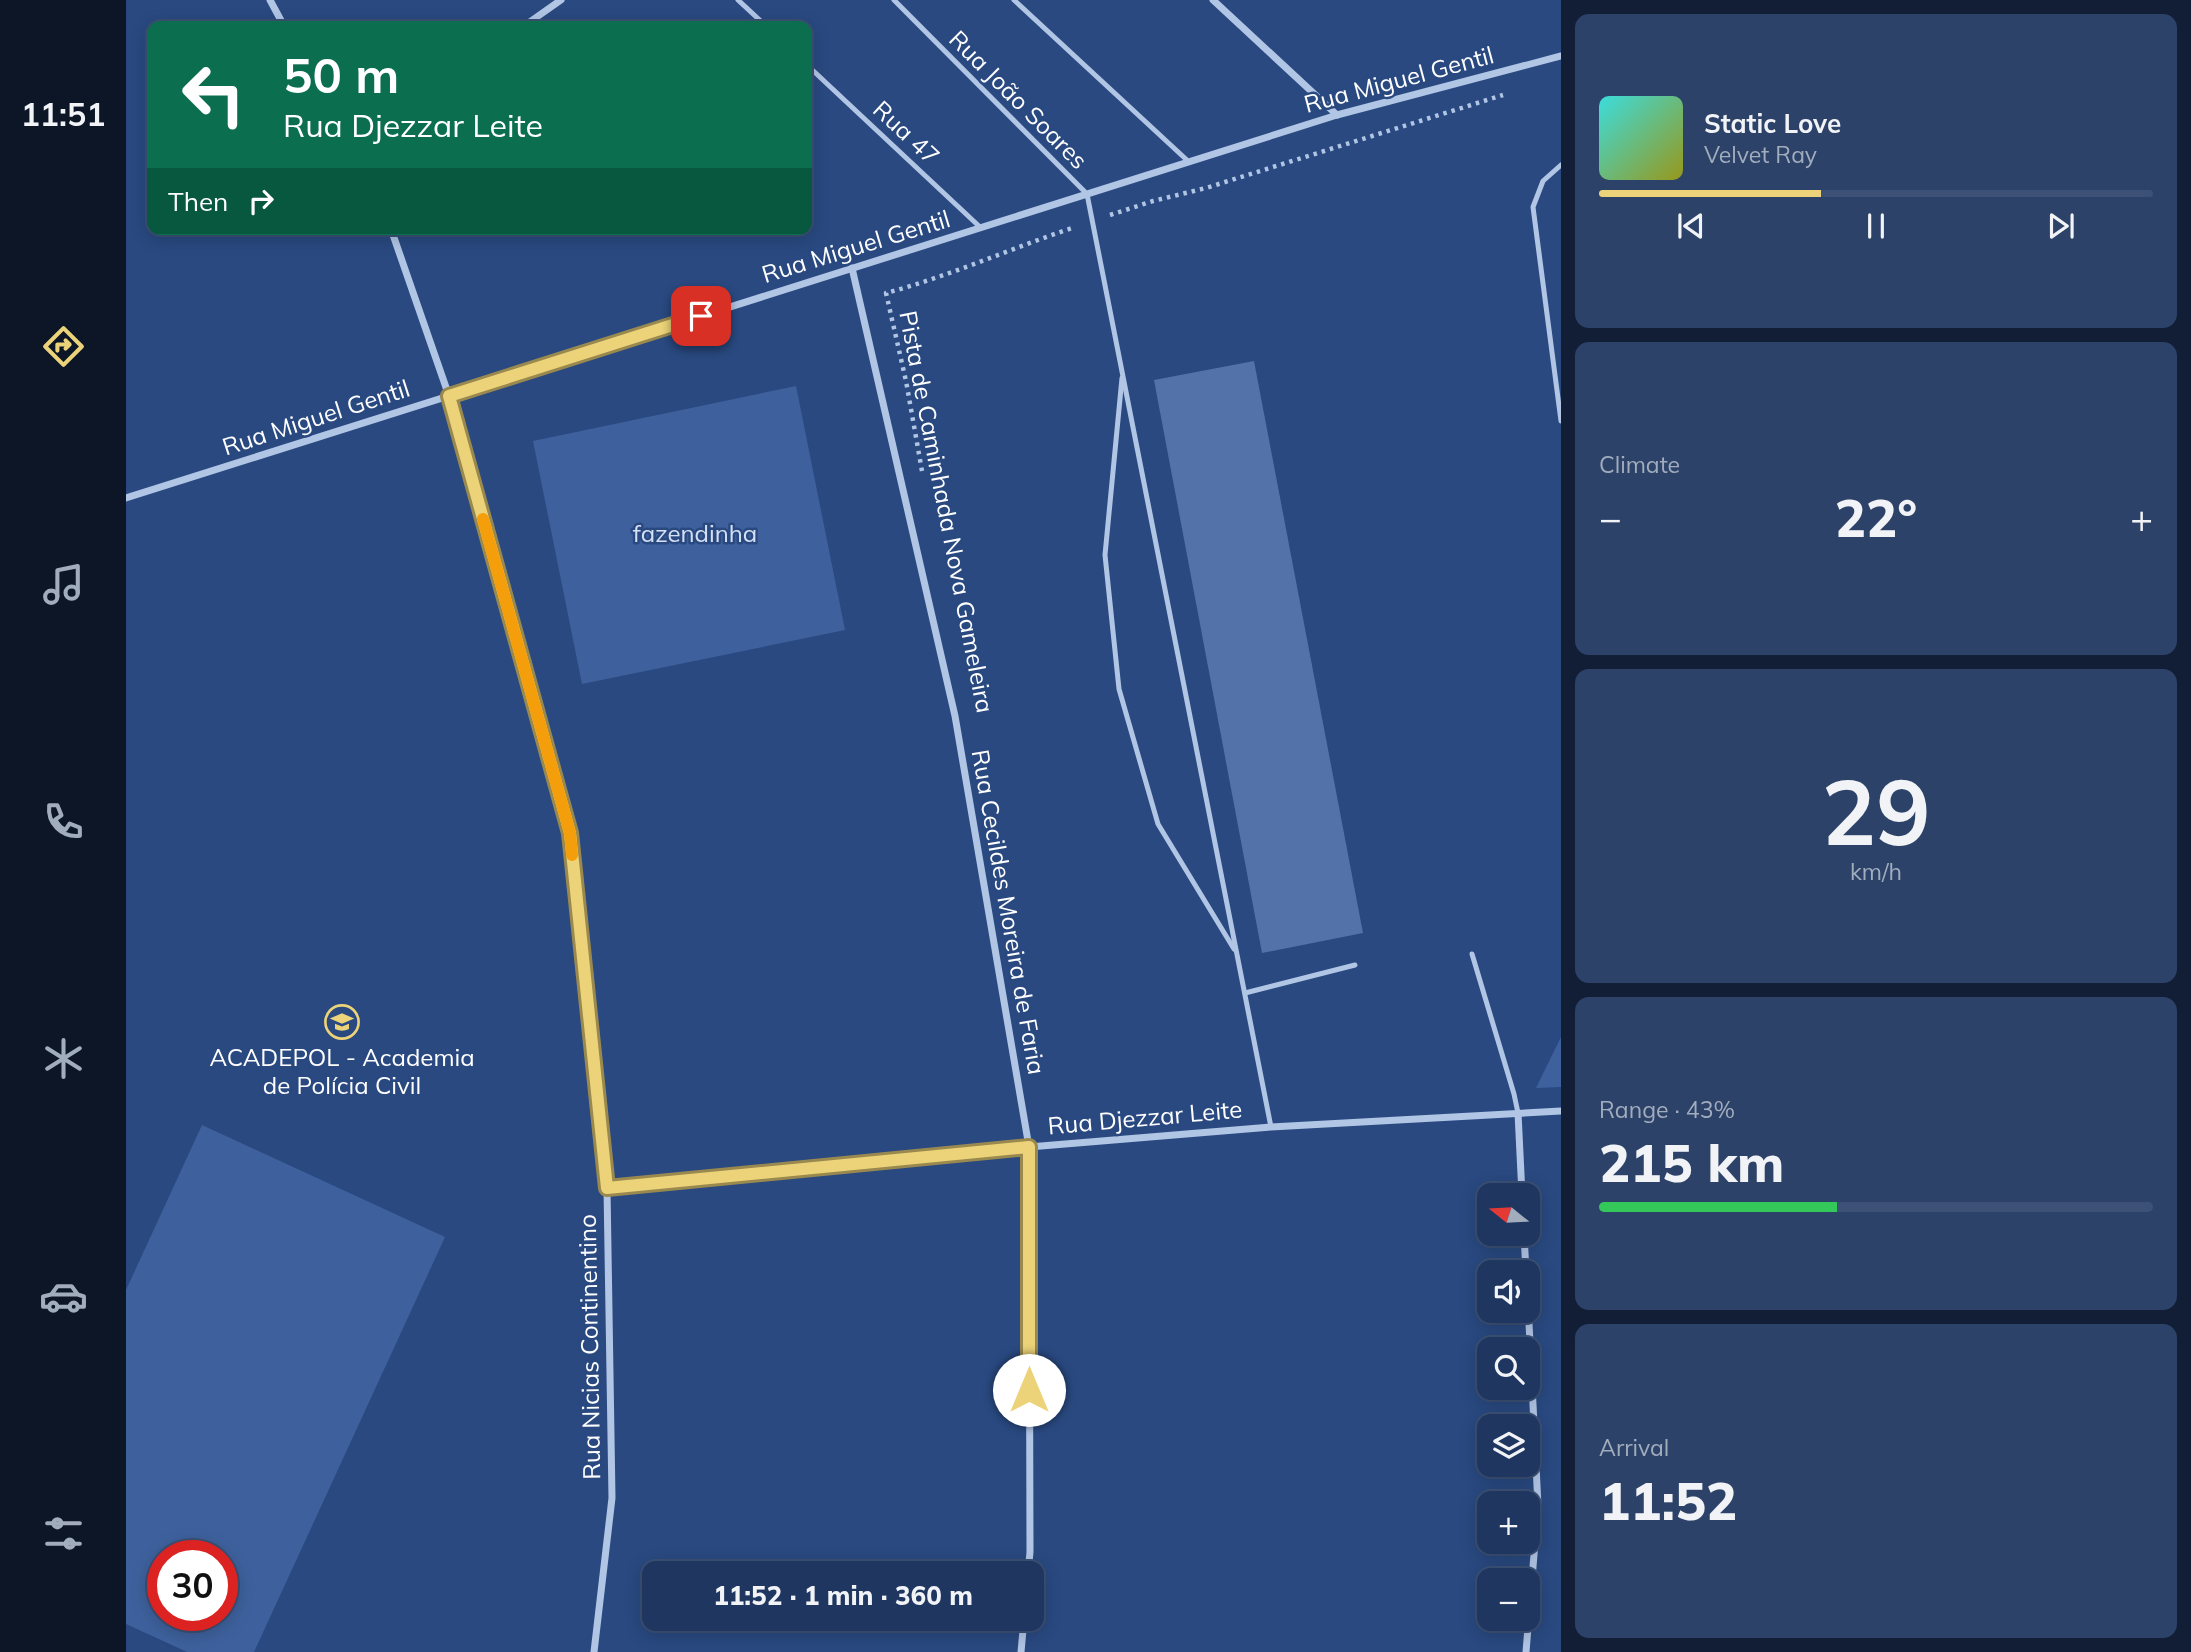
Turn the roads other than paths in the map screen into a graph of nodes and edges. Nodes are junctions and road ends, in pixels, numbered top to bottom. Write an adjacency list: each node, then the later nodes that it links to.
1 (270, 0): 7 (street)
2 (561, 0): 8 (street)
3 (738, 0): 9 (lane)
4 (894, 0): 15 (lane, Rua João Soares)
5 (1014, 0): 13 (lane)
6 (1213, 0): 12 (street)
7 (281, 21)
8 (531, 21)
9 (761, 21)
10 (1561, 56): 12 (street, Rua Miguel Gentil)
11 (812, 70): 16 (lane, Rua 47)
12 (1337, 115): 13 (street, Rua Miguel Gentil)
13 (1189, 162): 15 (street, Rua Miguel Gentil)
14 (1561, 165): 21 (lane)
15 (1087, 194): 16 (street, Rua Miguel Gentil); 19 (lane)
16 (981, 228): 18 (street, Rua Miguel Gentil)
17 (393, 235): 20 (street, Rua Nicias Continentino)
18 (852, 268): 20 (street, Rua Miguel Gentil); 30 (street, Rua Cecildes Moreira de Faria)
19 (1122, 373): 24 (lane); 24 (lane)
20 (449, 396): 22 (street, Rua Miguel Gentil); 32 (street, Rua Nicias Continentino)
21 (1561, 421)
22 (126, 498)
23 (1472, 954): 28 (lane)
24 (1237, 955): 26 (lane)
25 (1355, 965): 26 (lane)
26 (1245, 993): 29 (lane)
27 (1561, 1111): 28 (street, Rua Djezzar Leite)
28 (1518, 1113): 29 (street, Rua Djezzar Leite); 31 (street)
29 (1271, 1127): 30 (street, Rua Djezzar Leite)
30 (1029, 1147): 32 (street, Rua Djezzar Leite); 34 (street, Rua Cecildes Moreira de Faria)
31 (1521, 1183)
32 (607, 1188): 36 (street, Rua Nicias Continentino)
33 (1529, 1323): 38 (street)
34 (1029, 1561)
35 (1023, 1631): 37 (street)
36 (594, 1652)
37 (1020, 1652)
38 (1526, 1652)

